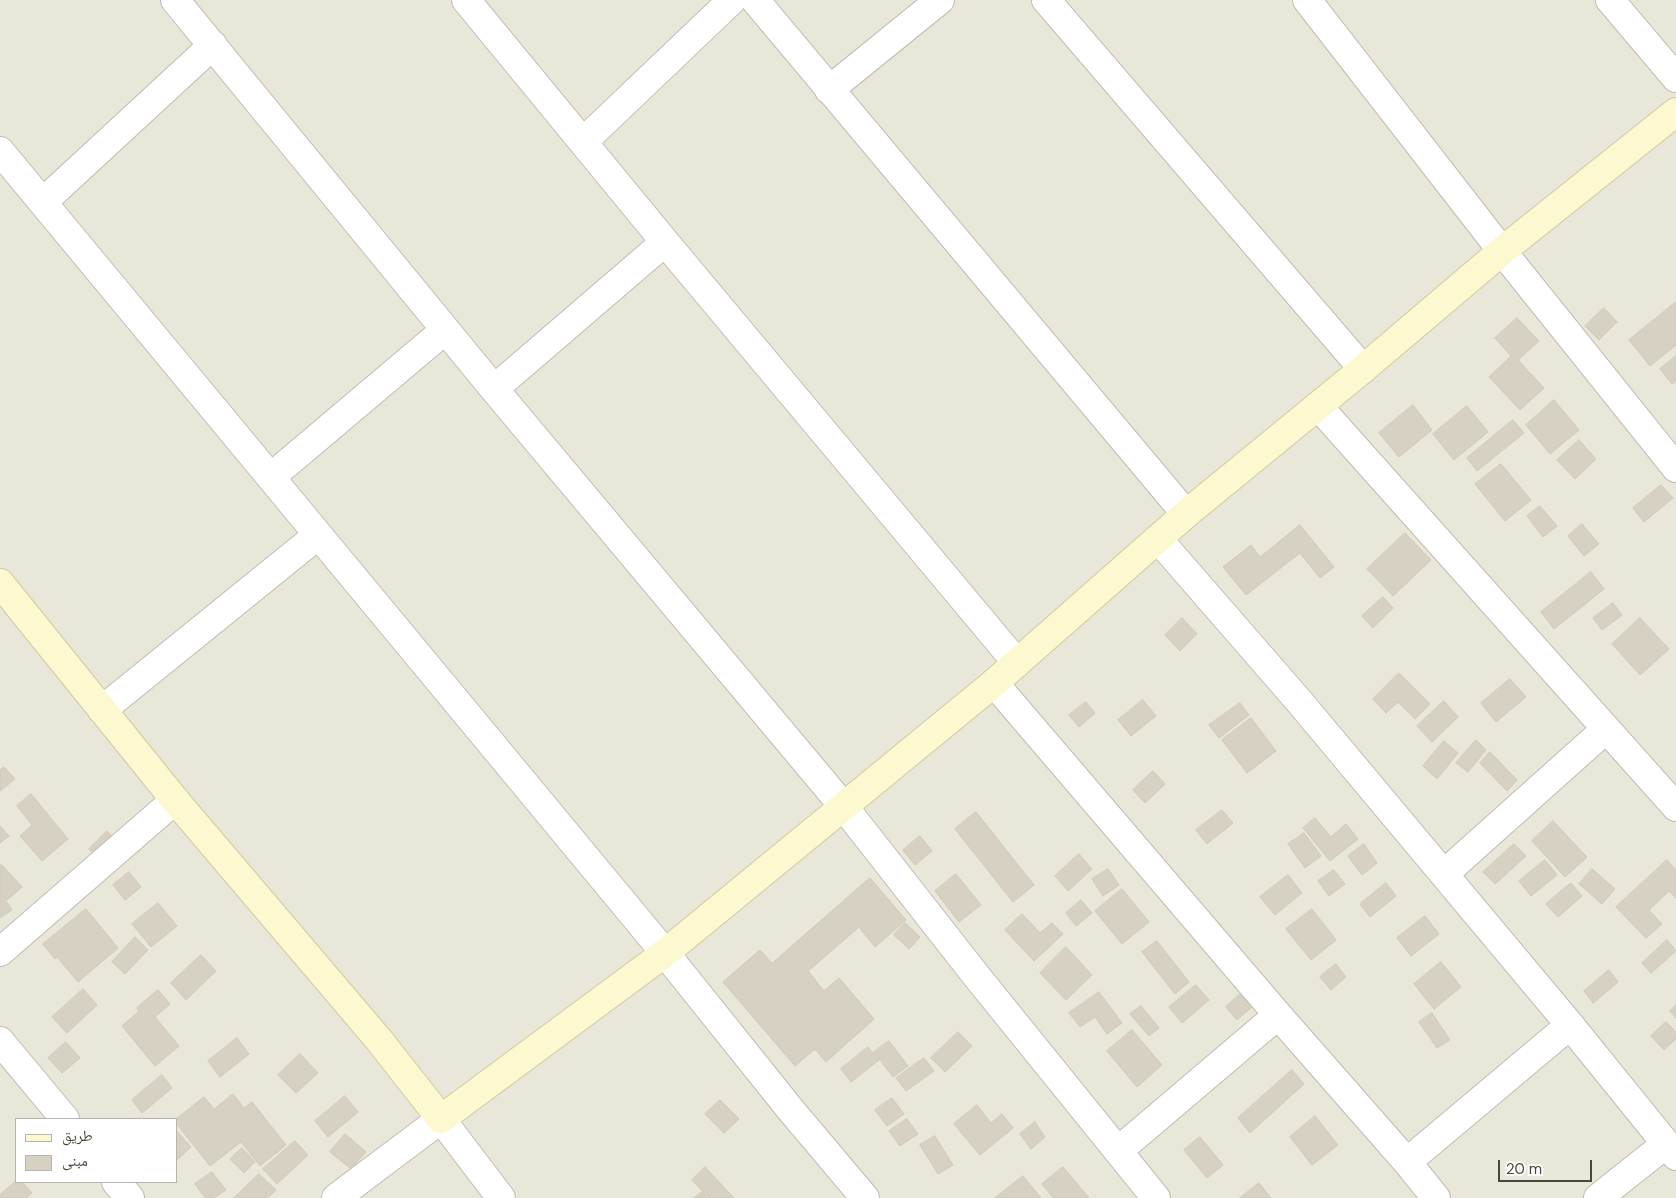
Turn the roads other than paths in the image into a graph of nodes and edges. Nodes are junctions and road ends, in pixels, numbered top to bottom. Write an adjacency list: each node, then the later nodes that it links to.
1 (175, 0): 9 (street)
2 (466, 0): 13 (street)
3 (732, 0): 13 (street)
4 (755, 0): 11 (street)
5 (940, 0): 11 (street)
6 (1046, 0): 19 (street)
7 (1307, 0): 17 (street)
8 (1610, 0): 10 (street)
9 (213, 45): 15 (street); 18 (street)
10 (1676, 78)
11 (830, 90): 24 (street)
12 (1676, 112): 17 (street)
13 (584, 142): 16 (street)
14 (0, 151): 15 (street)
15 (43, 202): 23 (street)
16 (665, 242): 20 (street); 28 (street)
17 (1502, 251): 19 (street); 22 (street)
18 (445, 330): 20 (street); 23 (street)
19 (1363, 369): 21 (street)
20 (494, 389): 33 (street)
21 (1318, 406): 24 (street); 31 (street)
22 (1676, 468)
23 (271, 477): 25 (street)
24 (1186, 514): 26 (street)
25 (318, 535): 30 (street); 37 (street)
26 (1158, 539): 28 (street); 35 (street)
27 (0, 583): 30 (street)
28 (1017, 663): 29 (street)
29 (994, 683): 33 (street); 38 (street)
30 (102, 710): 32 (street)
31 (1606, 729): 34 (street); 35 (street)
32 (175, 800): 36 (street); 42 (street)
33 (844, 806): 37 (street); 44 (street)
34 (1676, 807)
35 (1444, 874): 39 (street)
36 (0, 952)
37 (665, 953): 42 (street); 50 (street)
38 (1278, 1015): 44 (street); 45 (street)
39 (1570, 1024): 43 (street); 45 (street)
40 (0, 1040): 41 (street)
41 (64, 1118)
42 (441, 1119): 48 (street); 49 (street)
43 (1671, 1150): 53 (street)
44 (1118, 1151): 51 (street)
45 (1407, 1162): 52 (street)
46 (117, 1183): 47 (street)
47 (130, 1198)
48 (336, 1198)
49 (500, 1198)
50 (865, 1198)
51 (1156, 1198)
52 (1436, 1198)
53 (1598, 1198)

